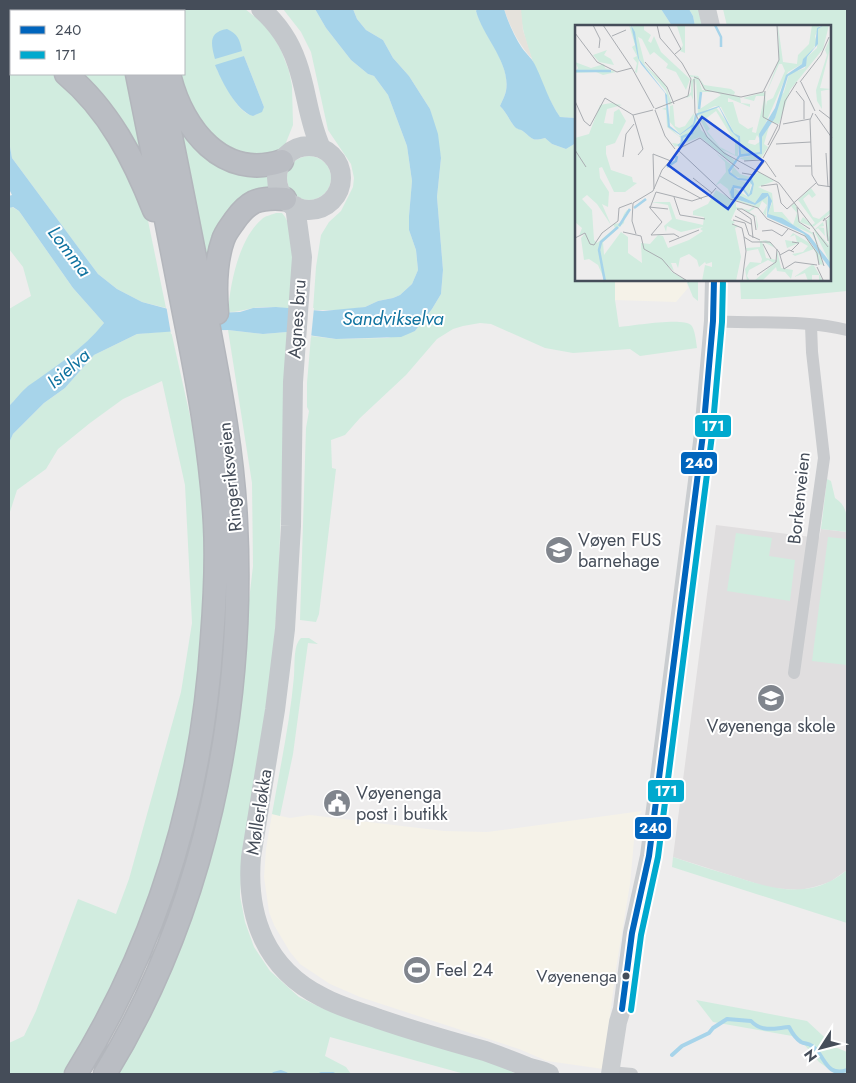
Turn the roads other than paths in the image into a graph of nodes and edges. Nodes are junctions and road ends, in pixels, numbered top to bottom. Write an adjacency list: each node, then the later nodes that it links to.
1 (262, 9): 8 (main road)
2 (707, 9): 3 (main road)
3 (711, 25)
4 (67, 75): 10 (highway)
5 (137, 75): 10 (highway, Ringeriksveien)
6 (158, 75): 10 (highway, Ringeriksveien)
7 (169, 75): 8 (highway)
8 (302, 146): 9 (main road); 9 (main road)
9 (302, 210): 10 (highway); 15 (main road, Agnes bru)
10 (196, 262): 16 (highway, Ringeriksveien); 16 (highway)
11 (714, 281): 12 (main road)
12 (713, 321): 13 (street); 22 (main road)
13 (811, 325): 14 (street); 17 (street, Borkenveien)
14 (847, 330)
15 (293, 382): 19 (main road, Møllerløkka)
16 (209, 388): 18 (highway, Ringeriksveien); 20 (highway, Ringeriksveien)
17 (794, 673)
18 (107, 1070)
19 (531, 1071): 21 (main road, Møllerløkka)
20 (76, 1074)
21 (549, 1074)
22 (619, 1074)

